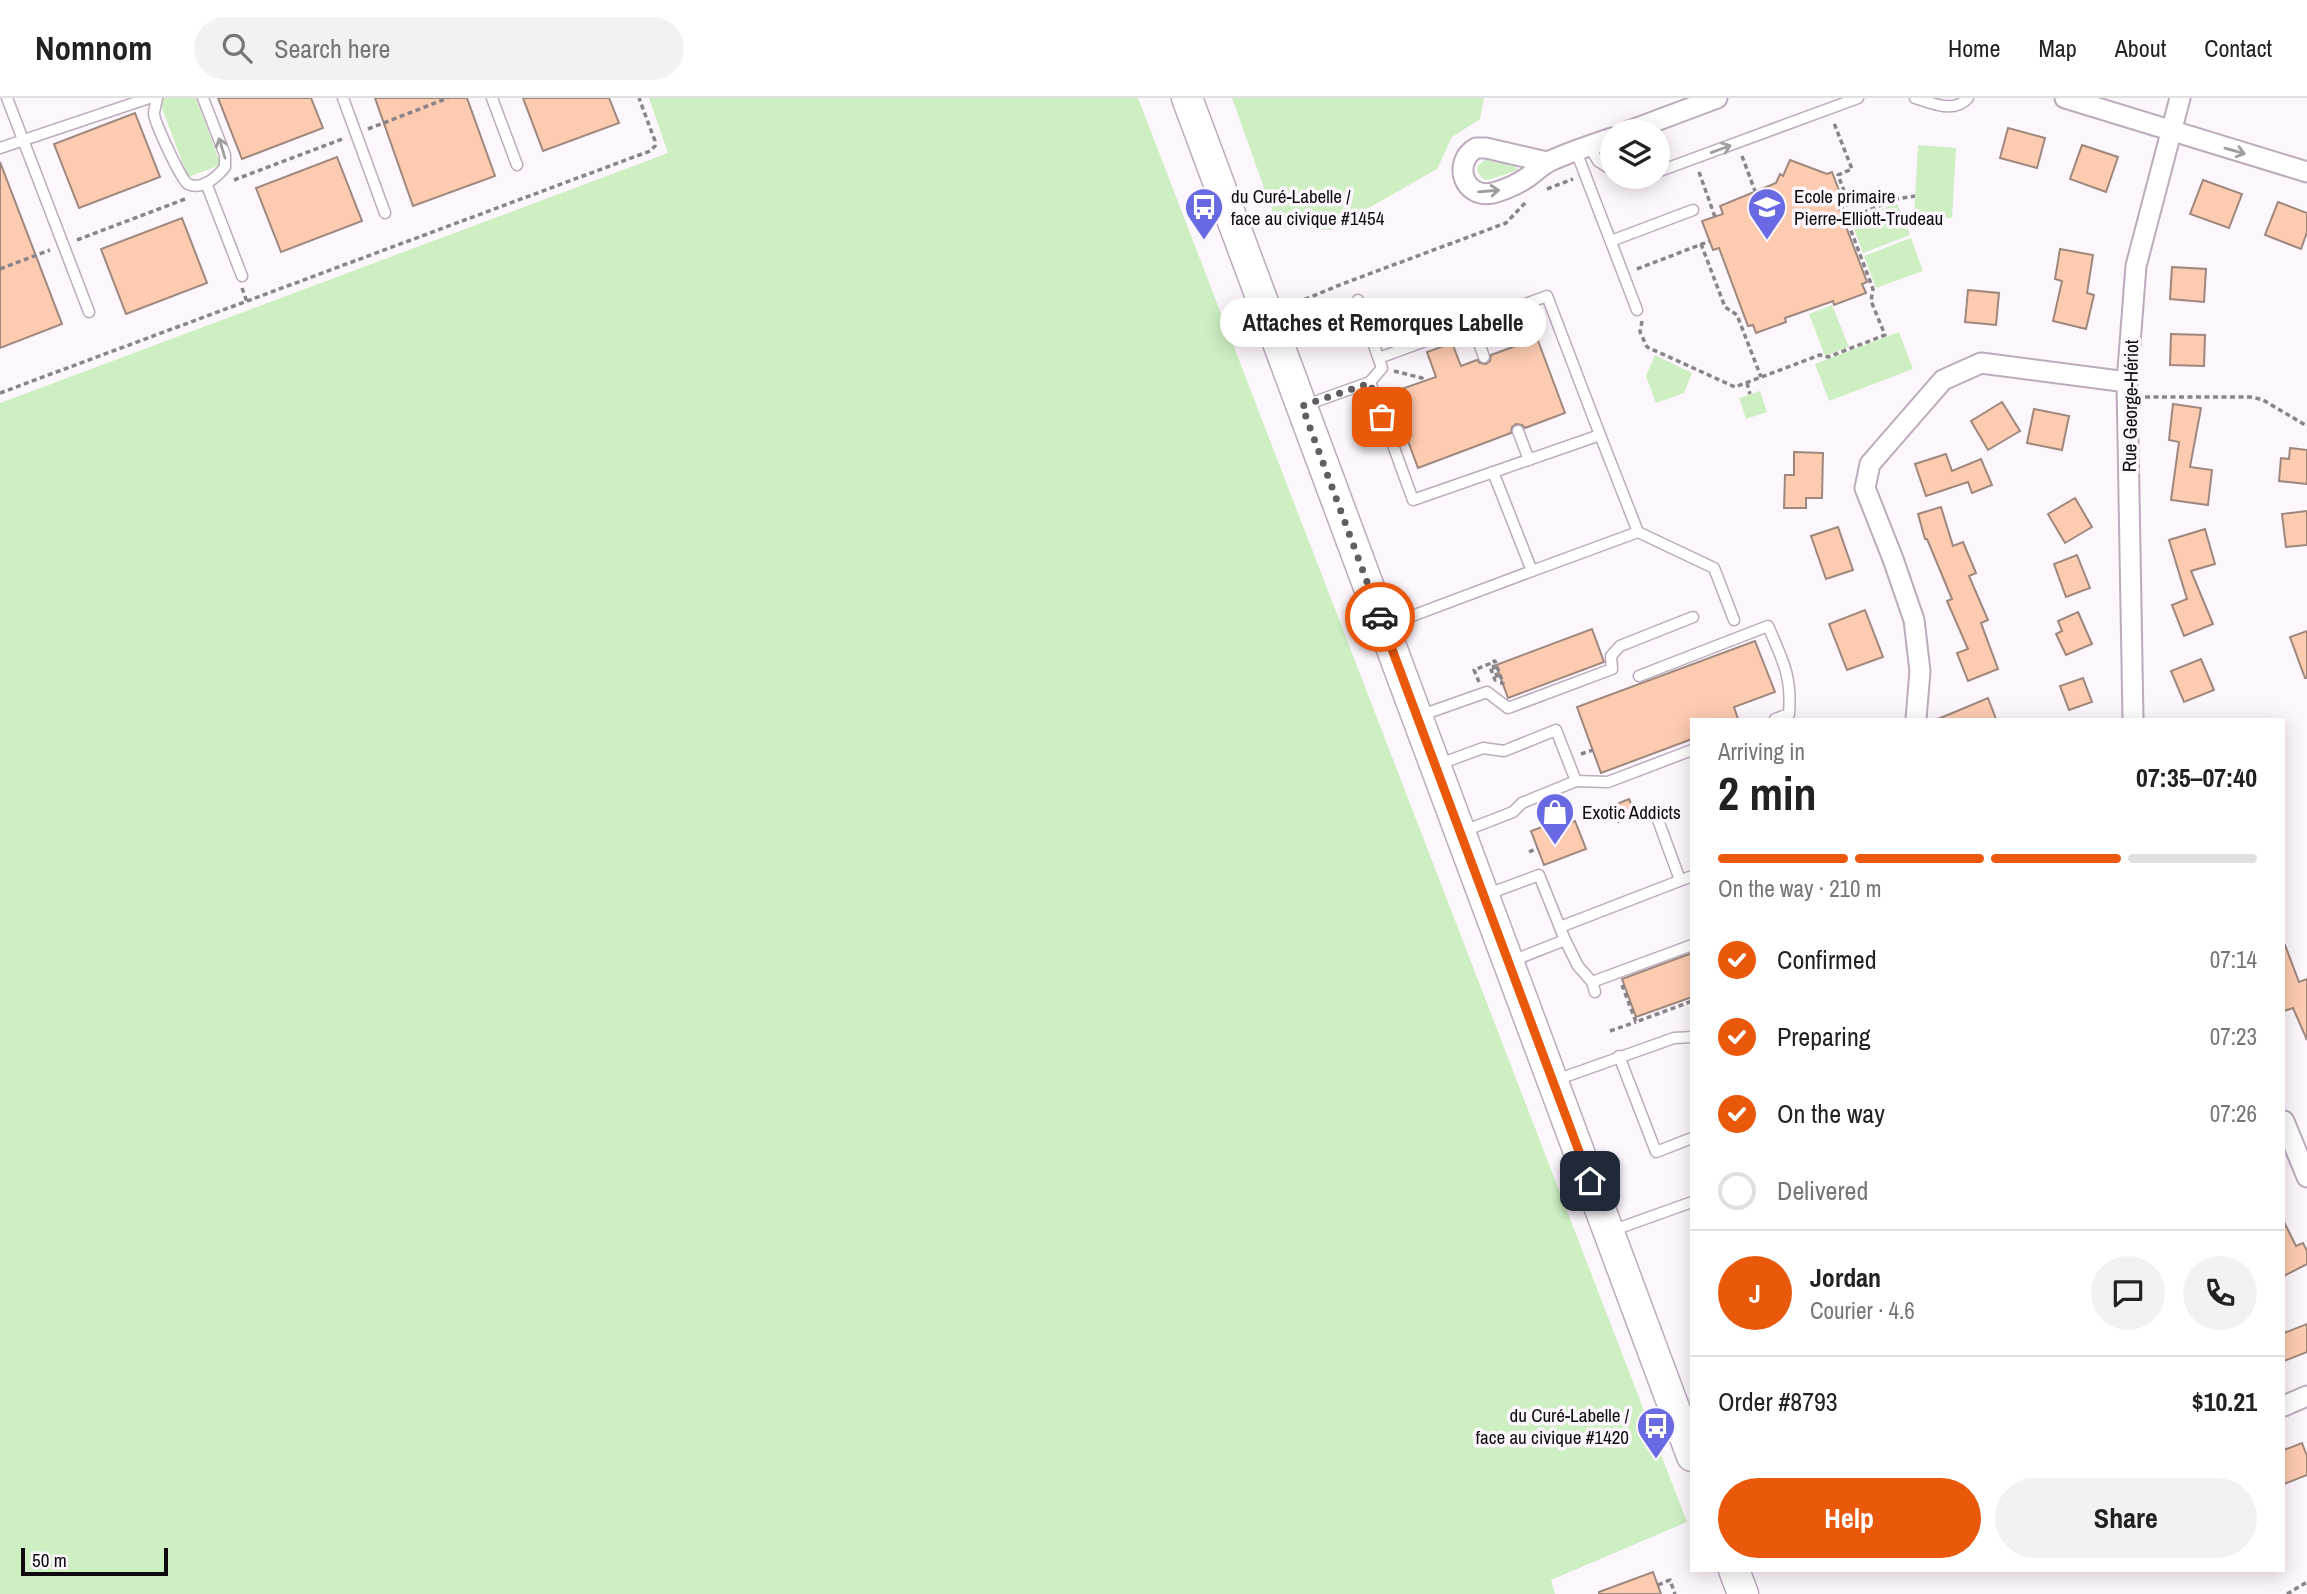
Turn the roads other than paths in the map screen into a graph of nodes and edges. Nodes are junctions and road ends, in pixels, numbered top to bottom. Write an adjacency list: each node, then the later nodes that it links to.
1 (7, 98): 16 (lane)
2 (149, 98): 16 (lane)
3 (157, 98): 25 (lane)
4 (203, 98): 25 (lane, one-way to 4)
5 (343, 98): 27 (lane)
6 (492, 98): 22 (lane)
7 (1187, 98): 38 (main road)
8 (1717, 98): 14 (street)
9 (1858, 98): 23 (lane, one-way to 9)
10 (1915, 98): 11 (lane)
11 (1968, 98)
12 (2065, 98): 15 (street)
13 (2179, 98): 15 (street, Rue George-Hériot)
14 (1661, 119)
15 (2170, 130): 24 (street, one-way to 24); 36 (street, Rue George-Hériot)
16 (23, 139): 18 (lane); 31 (lane)
17 (1600, 143): 19 (street)
18 (0, 148)
19 (1583, 149): 20 (street); 21 (lane); 28 (lane)
20 (1547, 162)
21 (1600, 162)
22 (517, 165)
23 (1670, 167)
24 (2307, 172)
25 (206, 183): 29 (lane)
26 (1693, 210): 28 (lane)
27 (385, 213)
28 (1611, 241): 32 (lane)
29 (241, 279)
30 (1358, 300): 35 (lane)
31 (89, 312)
32 (1639, 313)
33 (1472, 324): 34 (lane); 35 (lane); 40 (lane)
34 (1484, 358)
35 (1381, 363): 37 (lane)
36 (2127, 382): 51 (street); 52 (street, Rue George-Hériot)
37 (1370, 383): 38 (lane); 42 (lane)
38 (1302, 406): 47 (main road)
39 (1518, 431): 41 (lane)
40 (1600, 435): 41 (lane); 43 (lane)
41 (1529, 460): 42 (lane)
42 (1493, 472): 44 (lane)
43 (1638, 532): 44 (lane); 46 (lane)
44 (1532, 571): 47 (lane)
45 (1693, 617): 49 (lane)
46 (1734, 620)
47 (1384, 626): 49 (main road)
48 (1639, 676): 50 (lane)
49 (1417, 717): 54 (main road)
50 (1779, 718)
51 (1916, 718)
52 (2133, 718)
53 (1690, 751): 55 (lane)
54 (1435, 766): 55 (lane); 57 (main road)
55 (1576, 781): 57 (lane)
56 (1654, 808): 59 (lane)
57 (1460, 833): 60 (main road)
58 (1690, 877): 59 (lane)
59 (1680, 880): 61 (lane)
60 (1483, 896): 61 (lane); 64 (main road)
61 (1559, 927): 62 (lane)
62 (1565, 940): 63 (lane); 64 (lane)
63 (1690, 947)
64 (1508, 963): 67 (main road)
65 (1690, 1037): 66 (lane)
66 (1619, 1056): 67 (lane); 69 (lane)
67 (1552, 1081): 72 (main road)
68 (2285, 1123): 70 (street)
69 (1690, 1139)
70 (2305, 1166)
71 (1690, 1203): 72 (lane)
72 (1609, 1231): 75 (main road)
73 (2307, 1396): 74 (street)
74 (2285, 1406)
75 (1690, 1449)
76 (1735, 1572): 77 (main road)
77 (1743, 1594)

